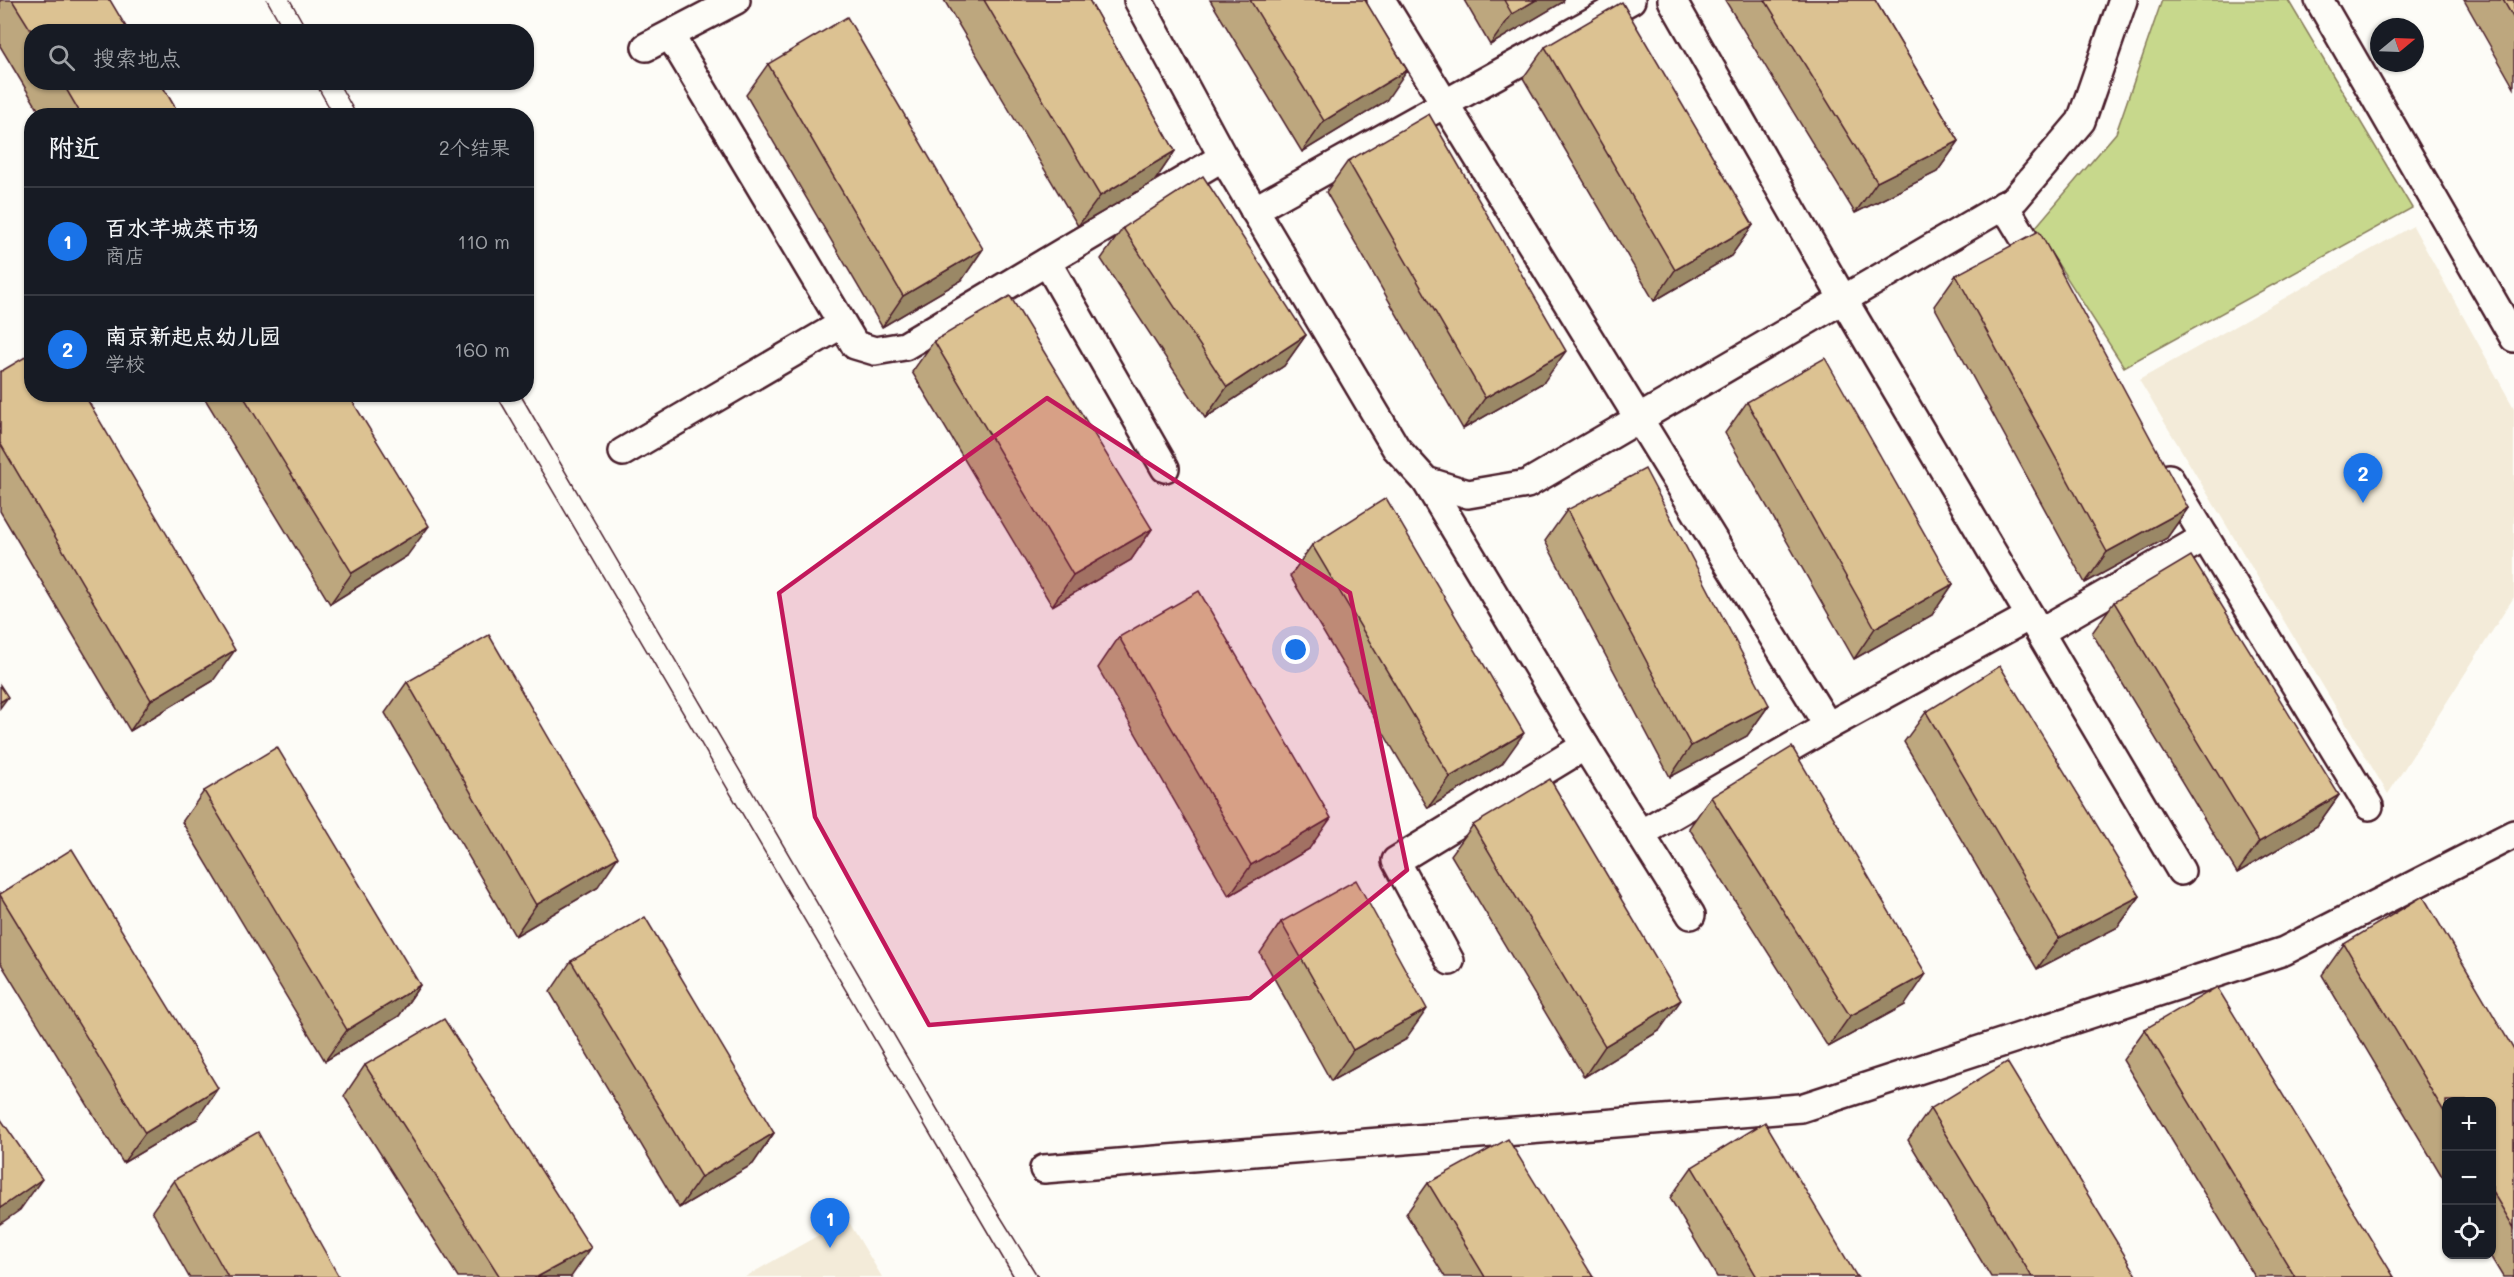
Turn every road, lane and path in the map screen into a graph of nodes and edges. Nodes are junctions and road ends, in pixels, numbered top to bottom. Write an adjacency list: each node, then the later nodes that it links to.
1 (735, 0): 15 (lane)
2 (1138, 0): 9 (lane)
3 (1381, 0): 8 (lane)
4 (1632, 0): 8 (lane)
5 (1672, 0): 14 (lane)
6 (2124, 0): 10 (lane)
7 (2319, 0): 16 (lane)
8 (1444, 103): 11 (lane); 17 (lane)
9 (1223, 157): 11 (lane); 12 (lane)
10 (2004, 205): 13 (lane); 14 (lane)
11 (1254, 210): 21 (lane)
12 (1047, 262): 15 (lane); 20 (lane)
13 (2059, 296)
14 (1844, 299): 17 (lane); 23 (lane)
15 (842, 324): 18 (lane)
16 (2514, 338)
17 (1639, 419): 21 (lane); 24 (lane)
18 (623, 453)
19 (2156, 456): 22 (lane)
20 (1166, 468)
21 (1426, 481): 25 (lane)
22 (2205, 537): 23 (lane); 26 (lane)
23 (2035, 624): 24 (lane); 29 (lane)
24 (1828, 726): 27 (lane)
25 (1585, 746): 27 (lane); 31 (lane)
26 (2368, 806)
27 (1640, 834): 30 (lane)
28 (2514, 834): 32 (lane)
29 (2181, 871)
30 (1690, 915)
31 (1450, 961)
32 (1044, 1169)

